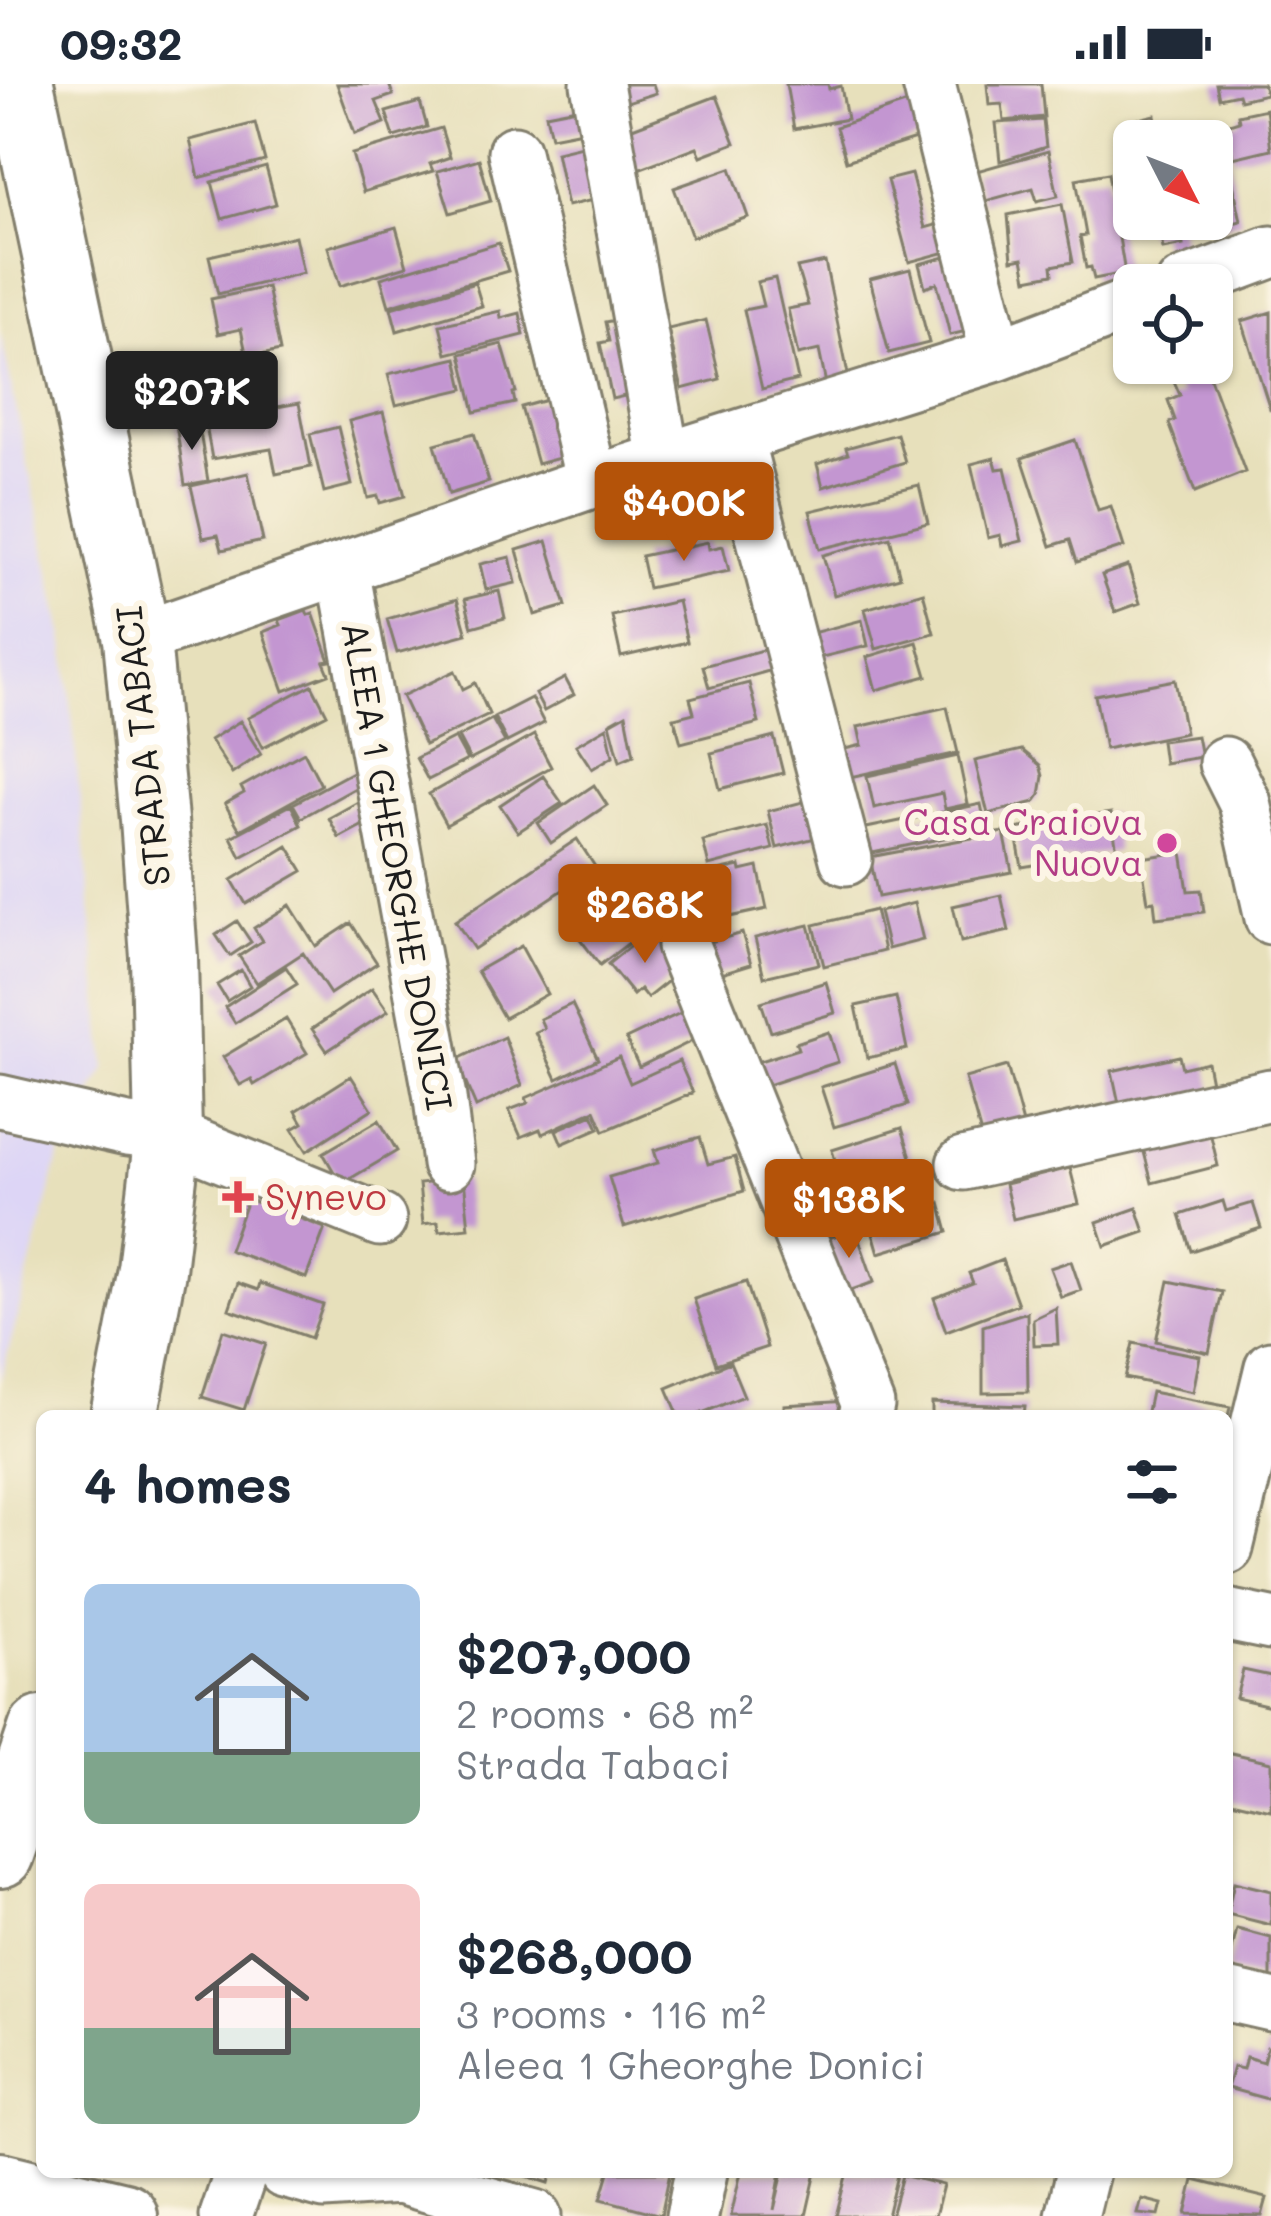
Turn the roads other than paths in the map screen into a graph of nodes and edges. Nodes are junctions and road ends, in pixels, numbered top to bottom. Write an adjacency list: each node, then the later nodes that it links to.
1 (597, 84): 10 (street)
2 (929, 84): 8 (street)
3 (16, 116): 13 (main road, STRADA TABACI)
4 (514, 152): 11 (street)
5 (1271, 251): 6 (street)
6 (1233, 266)
7 (1113, 311): 8 (street)
8 (998, 355): 9 (street)
9 (737, 440): 10 (street); 15 (street)
10 (664, 460): 11 (street)
11 (592, 482): 12 (street)
12 (343, 569): 13 (street); 21 (street, ALEEA 1 GHEORGHE DONICI)
13 (137, 639): 20 (main road, STRADA TABACI)
14 (1225, 763): 16 (street)
15 (846, 859)
16 (1271, 918)
17 (683, 946): 26 (street)
18 (1271, 1095): 22 (street)
19 (0, 1101): 20 (street)
20 (168, 1134): 23 (street); 25 (main road, STRADA TABACI)
21 (448, 1163)
22 (963, 1164)
23 (380, 1220)
24 (1271, 1367): 27 (street)
25 (125, 1410)
26 (867, 1410)
27 (1233, 1523)
28 (1233, 1616): 29 (street)
29 (1271, 1624)
30 (15, 1787): 31 (main road)
31 (0, 1903)
32 (1233, 1996): 33 (street)
33 (1271, 2005)
34 (239, 2178): 42 (street)
35 (306, 2178): 37 (street)
36 (398, 2178): 43 (street)
37 (398, 2178)
38 (700, 2178): 44 (street)
39 (1082, 2178): 45 (street)
40 (0, 2186): 41 (main road)
41 (124, 2216)
42 (226, 2216)
43 (536, 2216)
44 (692, 2216)
45 (1072, 2216)

